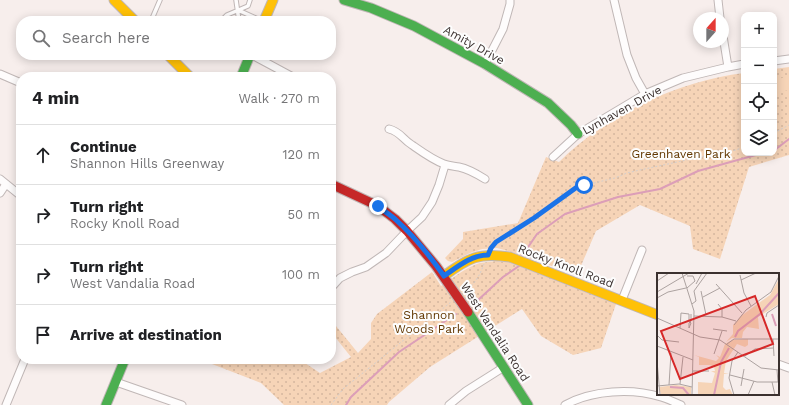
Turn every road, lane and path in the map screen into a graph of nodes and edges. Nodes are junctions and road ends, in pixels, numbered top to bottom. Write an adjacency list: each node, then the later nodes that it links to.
1 (114, 0): 13 (street)
2 (160, 0): 14 (lane)
3 (236, 0): 11 (lane)
4 (250, 0): 11 (lane)
5 (273, 0): 18 (street)
6 (344, 0): 10 (street, Amity Drive)
7 (510, 0): 25 (street)
8 (614, 0): 33 (street)
9 (718, 0): 12 (street)
10 (372, 4): 25 (street, Amity Drive)
11 (238, 10): 15 (lane); 16 (lane); 17 (lane)
12 (719, 12)
13 (130, 16)
14 (153, 16)
15 (226, 16)
16 (239, 16)
17 (252, 16)
18 (265, 16)
19 (725, 48): 27 (street)
20 (789, 59): 24 (street)
21 (173, 60): 28 (street)
22 (249, 60): 29 (street)
23 (261, 60): 30 (street)
24 (777, 61)
25 (485, 64): 37 (street, Amity Drive)
26 (741, 65): 27 (street, Lynhaven Drive)
27 (728, 67): 33 (street, Lynhaven Drive)
28 (185, 72)
29 (243, 72)
30 (283, 72)
31 (0, 74): 32 (street)
32 (16, 81)
33 (645, 94): 37 (street, Lynhaven Drive)
34 (789, 125): 36 (path)
35 (389, 129): 40 (street)
36 (777, 131)
37 (578, 134): 39 (street, Lynhaven Drive)
38 (741, 148): 49 (path)
39 (553, 156)
40 (445, 165): 42 (street); 47 (street)
41 (0, 179): 43 (street)
42 (485, 179)
43 (6, 184): 45 (street); 46 (street)
44 (336, 186): 47 (street, West Vandalia Road)
45 (16, 192)
46 (0, 194)
47 (407, 231): 50 (street, West Vandalia Road); 51 (street)
48 (642, 250): 53 (street)
49 (488, 255): 50 (street, Rocky Knoll Road); 52 (path); 53 (street, Rocky Knoll Road)
50 (444, 276): 52 (street, West Vandalia Road)
51 (336, 282)
52 (458, 297): 58 (street, West Vandalia Road); 64 (path)
53 (622, 300): 54 (street, Rocky Knoll Road)
54 (657, 315)
55 (23, 364): 61 (street)
56 (123, 364): 60 (street)
57 (779, 364): 59 (street)
58 (504, 367): 65 (street); 66 (street, West Vandalia Road)
59 (789, 368)
60 (116, 382): 62 (street); 63 (street)
61 (6, 405)
62 (106, 405)
63 (182, 405)
64 (331, 405)
65 (449, 405)
66 (528, 405)
67 (565, 405): 68 (street)
68 (681, 405)

